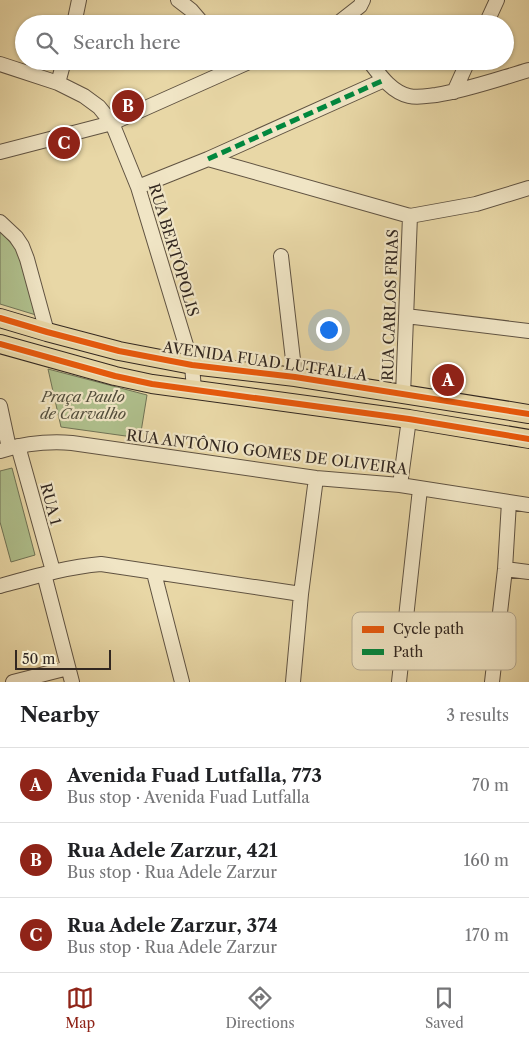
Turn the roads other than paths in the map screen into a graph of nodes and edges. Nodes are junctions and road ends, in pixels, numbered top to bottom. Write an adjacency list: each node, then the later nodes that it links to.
1 (79, 0): 5 (street)
2 (178, 0): 6 (street)
3 (496, 0): 8 (street)
4 (360, 2): 7 (street)
5 (76, 15)
6 (195, 15)
7 (346, 15)
8 (490, 15)
9 (0, 64): 10 (street)
10 (15, 69)
11 (17, 70): 18 (street)
12 (62, 70): 18 (street)
13 (227, 70): 20 (street)
14 (376, 70): 17 (street)
15 (464, 70): 19 (street)
16 (529, 70): 19 (street)
17 (384, 80): 19 (street); 22 (street)
18 (58, 84): 20 (street)
19 (454, 92)
20 (112, 122): 21 (street); 23 (street, RUA BERTÓPOLIS)
21 (0, 152)
22 (208, 158): 23 (street); 25 (street)
23 (138, 187): 33 (street, RUA BERTÓPOLIS)
24 (529, 188): 25 (street)
25 (410, 216): 28 (street, RUA CARLOS FRIAS)
26 (0, 222): 31 (street)
27 (281, 256): 34 (street)
28 (406, 316): 30 (street); 36 (street, RUA CARLOS FRIAS)
29 (0, 318): 31 (main road, AVENIDA FUAD LUTFALLA)
30 (529, 331)
31 (47, 332): 33 (main road, AVENIDA FUAD LUTFALLA)
32 (0, 344): 35 (main road)
33 (192, 365): 34 (main road, AVENIDA FUAD LUTFALLA); 35 (street, RUA BERTÓPOLIS)
34 (295, 378): 36 (main road, AVENIDA FUAD LUTFALLA)
35 (194, 390): 39 (main road)
36 (403, 395): 38 (main road, AVENIDA FUAD LUTFALLA)
37 (0, 406): 41 (street, RUA 1)
38 (529, 414)
39 (409, 419): 40 (main road); 43 (street)
40 (529, 439)
41 (9, 448): 42 (street, RUA ANTÔNIO GOMES DE OLIVEIRA); 49 (street, RUA 1)
42 (316, 478): 43 (street, RUA ANTÔNIO GOMES DE OLIVEIRA); 52 (street)
43 (400, 485): 44 (street, RUA ANTÔNIO GOMES DE OLIVEIRA)
44 (420, 489): 45 (street, RUA ANTÔNIO GOMES DE OLIVEIRA); 53 (street)
45 (509, 502): 46 (street, RUA ANTÔNIO GOMES DE OLIVEIRA); 47 (street)
46 (529, 505)
47 (505, 569): 48 (street); 54 (street)
48 (529, 572)
49 (48, 573): 50 (street); 51 (street); 55 (street, RUA 1)
50 (154, 573): 52 (street); 58 (street)
51 (0, 586)
52 (301, 594): 59 (street)
53 (407, 612)
54 (500, 612)
55 (68, 668): 56 (street); 57 (street, RUA 1)
56 (13, 682)
57 (72, 682)
58 (182, 682)
59 (293, 682)

